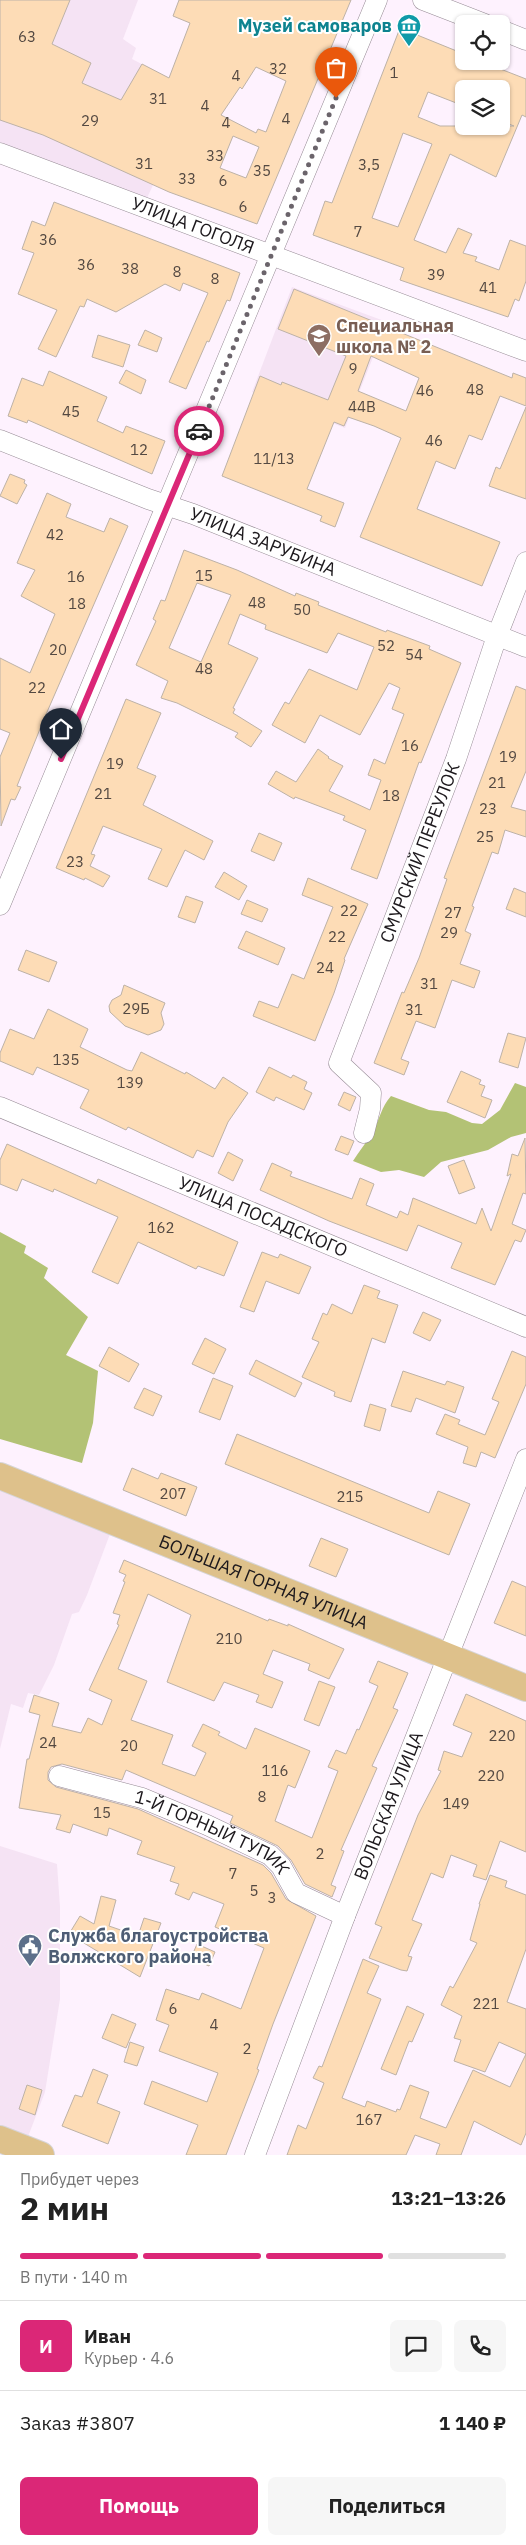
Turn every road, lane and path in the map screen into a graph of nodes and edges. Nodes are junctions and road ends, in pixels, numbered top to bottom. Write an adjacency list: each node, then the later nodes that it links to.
1 (377, 0): 7 (street)
2 (423, 0): 3 (street)
3 (462, 15)
4 (510, 34): 5 (street)
5 (526, 40)
6 (0, 153): 7 (street, УЛИЦА ГОГОЛЯ)
7 (271, 256): 8 (street, УЛИЦА ГОГОЛЯ); 10 (street)
8 (526, 351)
9 (0, 440): 10 (street, УЛИЦА ЗАРУБИНА)
10 (168, 505): 12 (street, УЛИЦА ЗАРУБИНА); 14 (street)
11 (526, 562): 12 (street, СМУРСКИЙ ПЕРЕУЛОК)
12 (497, 636): 13 (street, УЛИЦА ЗАРУБИНА); 16 (street, СМУРСКИЙ ПЕРЕУЛОК)
13 (526, 648)
14 (0, 905)
15 (0, 1107): 17 (street, УЛИЦА ПОСАДСКОГО)
16 (364, 1133)
17 (526, 1327)
18 (526, 1459): 20 (street, ВОЛЬСКАЯ УЛИЦА)
19 (0, 1476): 20 (main road, БОЛЬШАЯ ГОРНАЯ УЛИЦА)
20 (448, 1656): 21 (main road, БОЛЬШАЯ ГОРНАЯ УЛИЦА); 23 (street, ВОЛЬСКАЯ УЛИЦА)
21 (526, 1688)
22 (59, 1776): 23 (street, 1-Й ГОРНЫЙ ТУПИК)
23 (345, 1916): 26 (street, ВОЛЬСКАЯ УЛИЦА)
24 (0, 2138): 25 (main road)
25 (41, 2155)
26 (255, 2155)

